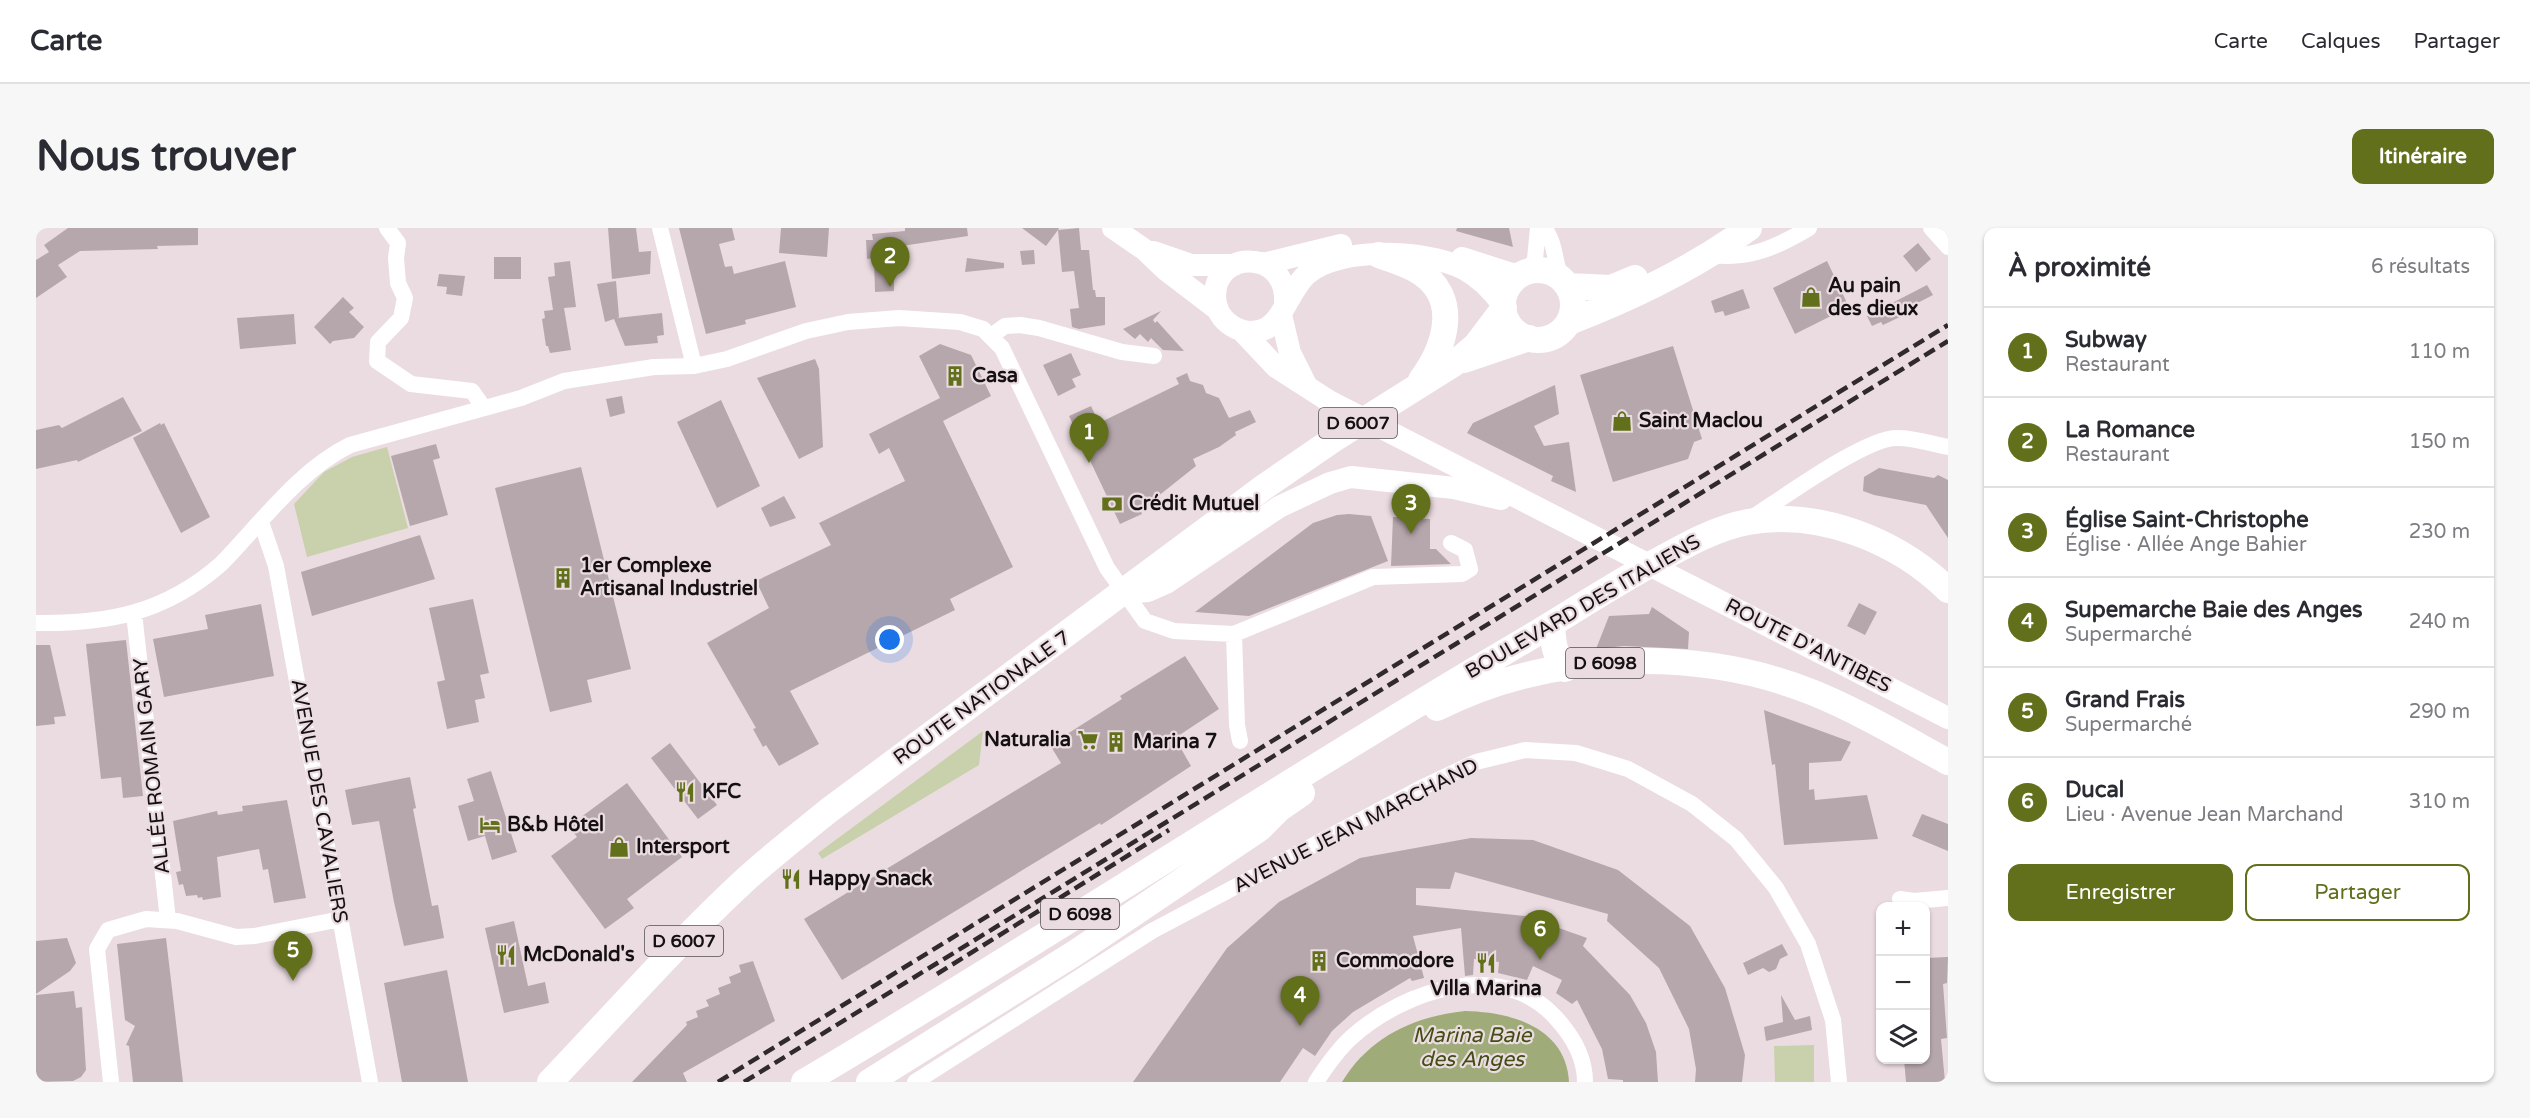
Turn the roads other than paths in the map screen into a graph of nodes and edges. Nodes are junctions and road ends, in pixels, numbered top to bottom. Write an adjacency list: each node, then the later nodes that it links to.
1 (387, 228): 29 (street)
2 (660, 228): 26 (street)
3 (1113, 228): 10 (main road)
4 (1538, 228): 15 (street)
5 (1544, 228): 16 (street)
6 (1748, 228): 12 (main road); 16 (main road)
7 (1809, 228): 12 (street)
8 (1931, 228): 9 (street)
9 (1948, 247)
10 (1145, 250): 14 (main road); 18 (main road)
11 (1379, 255): 17 (main road); 19 (main road); 27 (main road)
12 (1712, 255): 20 (main road)
13 (1263, 264): 14 (main road); 15 (main road); 19 (main road)
14 (1234, 265): 18 (main road)
15 (1523, 274): 16 (main road); 17 (main road)
16 (1564, 282): 20 (main road)
17 (1503, 307): 23 (main road); 25 (main road, ROUTE NATIONALE 7 / D 6007)
18 (1217, 309): 21 (main road)
19 (1283, 309): 21 (main road); 28 (main road)
20 (1569, 322): 23 (main road)
21 (1242, 331): 28 (main road, ROUTE D'ANTIBES)
22 (991, 336): 24 (street); 26 (street); 36 (street)
23 (1530, 339): 25 (main road, ROUTE NATIONALE 7 / D 6007)
24 (1154, 356)
25 (1455, 363): 27 (main road, ROUTE NATIONALE 7 / D 6007)
26 (694, 366): 29 (street)
27 (1416, 386): 36 (main road, ROUTE NATIONALE 7 / D 6007)
28 (1308, 389): 31 (main road, ROUTE D'ANTIBES)
29 (484, 408): 32 (street)
30 (1948, 447): 33 (street)
31 (1524, 501): 36 (main road); 42 (main road, ROUTE D'ANTIBES)
32 (261, 522): 37 (street); 48 (street, AVENUE DES CAVALIERS)
33 (1745, 523): 35 (main road, BOULEVARD DES ITALIENS / D 6098); 39 (main road, BOULEVARD DES ITALIENS / D 6098)
34 (1451, 543): 40 (street)
35 (1948, 590)
36 (1124, 593): 40 (street); 57 (main road, ROUTE NATIONALE 7 / D 6007)
37 (134, 612): 38 (street); 49 (street, ALLÉE ROMAIN GARY)
38 (36, 623)
39 (1552, 624): 41 (main road); 45 (main road, BOULEVARD DES ITALIENS / D 6098)
40 (1234, 634): 43 (street)
41 (1565, 669): 44 (main road, BOULEVARD DES ITALIENS / D 6098); 45 (main road, BOULEVARD DES ITALIENS / D 6098)
42 (1948, 718)
43 (1240, 741)
44 (1948, 762)
45 (1273, 803): 50 (main road, D 6098); 51 (main road, D 6098)
46 (1948, 898): 47 (street)
47 (1900, 899)
48 (341, 919): 49 (street); 56 (street, AVENUE DES CAVALIERS)
49 (168, 920): 55 (street)
50 (943, 999): 52 (main road); 58 (main road, D 6098)
51 (960, 1024): 52 (main road, D 6098); 53 (street)
52 (914, 1053): 54 (street); 59 (main road, D 6098)
53 (945, 1075): 54 (street, AVENUE JEAN MARCHAND); 62 (street, AVENUE JEAN MARCHAND)
54 (920, 1081)
55 (111, 1082)
56 (370, 1082)
57 (550, 1082)
58 (804, 1082)
59 (869, 1082)
60 (1316, 1082): 61 (street)
61 (1585, 1082)
62 (1839, 1082)

